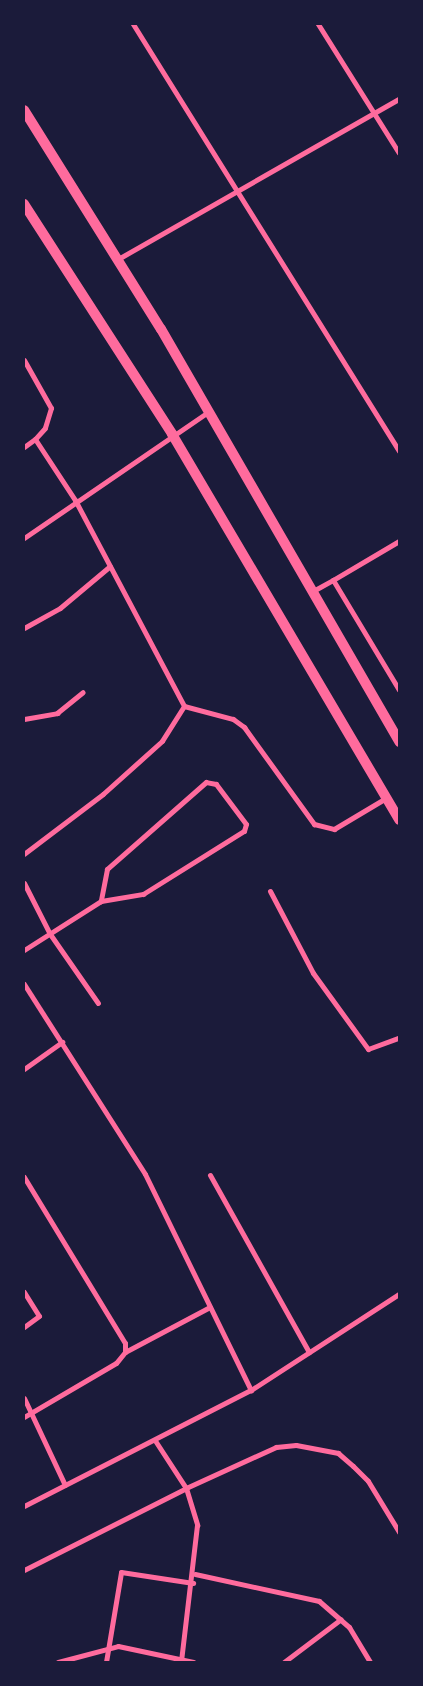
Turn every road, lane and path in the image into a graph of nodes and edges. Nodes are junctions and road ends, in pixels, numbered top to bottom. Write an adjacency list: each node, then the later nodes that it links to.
1 (133, 24): 7 (street)
2 (318, 24): 5 (street)
3 (399, 100): 5 (street)
4 (24, 112): 9 (main road)
5 (376, 114): 6 (street); 7 (street)
6 (399, 153)
7 (237, 192): 9 (street); 15 (street)
8 (24, 204): 12 (main road)
9 (117, 260): 11 (main road)
10 (24, 360): 13 (street)
11 (208, 412): 12 (street); 21 (main road)
12 (172, 434): 16 (street); 28 (main road)
13 (35, 439): 14 (street); 16 (street)
14 (24, 447)
15 (399, 451)
16 (74, 500): 17 (street); 19 (street)
17 (24, 538)
18 (399, 541): 20 (street)
19 (110, 566): 22 (street); 25 (street)
20 (333, 580): 21 (street); 23 (street)
21 (312, 592): 27 (main road)
22 (24, 628)
23 (399, 690)
24 (83, 692): 26 (street)
25 (184, 706): 28 (street); 30 (street)
26 (24, 719)
27 (399, 742)
28 (386, 798): 29 (main road)
29 (399, 820)
30 (24, 854)
31 (24, 884): 34 (street)
32 (270, 892): 38 (street)
33 (101, 901): 33 (street); 34 (street)
34 (50, 934): 35 (street); 37 (street)
35 (24, 950)
36 (24, 984): 39 (street)
37 (98, 1003)
38 (399, 1038)
39 (62, 1042): 40 (street); 45 (street)
40 (24, 1069)
41 (210, 1175): 48 (street)
42 (24, 1176): 47 (street)
43 (24, 1292): 46 (street)
44 (399, 1294): 48 (street)
45 (210, 1307): 47 (street); 49 (street)
46 (24, 1327)
47 (125, 1352): 51 (street)
48 (309, 1352): 49 (street)
49 (251, 1390): 53 (street)
50 (24, 1398): 51 (street)
51 (31, 1413): 52 (street); 54 (street)
52 (24, 1417)
53 (156, 1442): 54 (street); 55 (street)
54 (65, 1485): 56 (street)
55 (186, 1488): 57 (street); 58 (street); 59 (street)
56 (24, 1506)
57 (399, 1532)
58 (24, 1570)
59 (195, 1574): 60 (street); 61 (street)
60 (193, 1583): 62 (street); 63 (street)
61 (341, 1619): 67 (street); 68 (street)
62 (109, 1647): 63 (street); 64 (street); 65 (street)
63 (181, 1661): 66 (street)
64 (58, 1662)
65 (106, 1662)
66 (193, 1662)
67 (284, 1662)
68 (370, 1662)

